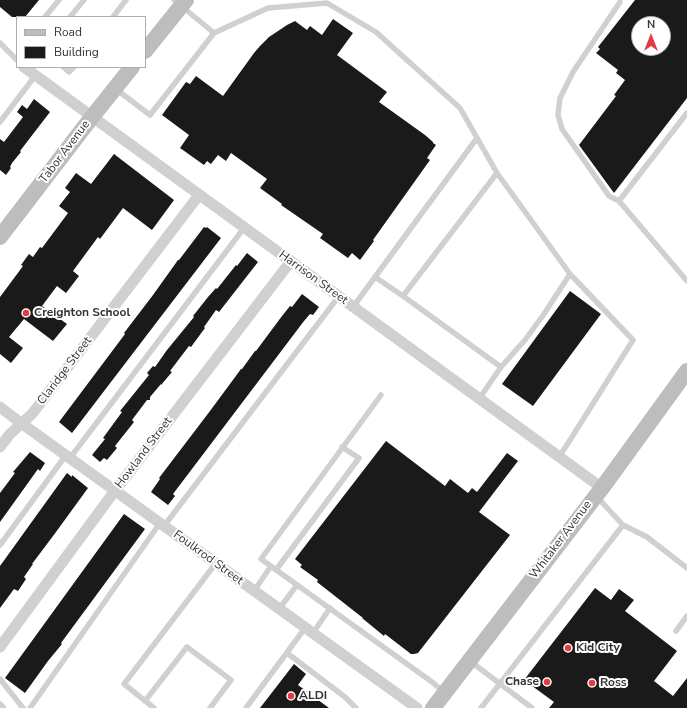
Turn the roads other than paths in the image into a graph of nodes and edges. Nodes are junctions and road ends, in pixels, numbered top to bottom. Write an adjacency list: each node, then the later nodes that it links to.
1 (59, 0): 6 (lane)
2 (84, 0): 7 (lane)
3 (126, 0): 8 (lane)
4 (180, 2): 9 (lane); 11 (street)
5 (620, 2): 25 (lane)
6 (46, 16)
7 (71, 16)
8 (114, 16)
9 (214, 33): 18 (lane); 22 (lane)
10 (0, 43): 12 (lane)
11 (146, 50)
12 (16, 59)
13 (25, 68): 17 (street, Harrison Street)
14 (64, 68): 15 (lane)
15 (73, 68)
16 (131, 68): 18 (street, Tabor Avenue)
17 (35, 76): 20 (street, Harrison Street); 21 (lane)
18 (115, 88): 20 (street, Tabor Avenue)
19 (687, 113): 25 (lane)
20 (92, 117): 24 (street, Harrison Street); 27 (street, Tabor Avenue)
21 (0, 122)
22 (477, 138): 23 (lane); 30 (lane)
23 (497, 173): 29 (lane); 33 (lane)
24 (199, 195): 26 (street, Harrison Street); 40 (street, Claridge Street)
25 (619, 201): 31 (lane)
26 (244, 228): 28 (street, Harrison Street); 43 (lane)
27 (0, 237)
28 (291, 261): 32 (street, Harrison Street); 45 (street, Howland Street)
29 (570, 274): 35 (lane); 44 (lane)
30 (375, 277): 33 (lane); 34 (lane)
31 (687, 281)
32 (339, 296): 34 (street, Harrison Street); 47 (lane)
33 (403, 296): 35 (lane)
34 (353, 307): 38 (street, Harrison Street)
35 (501, 367): 38 (lane)
36 (687, 371): 46 (street, Whitaker Avenue)
37 (381, 395): 42 (lane)
38 (479, 399): 44 (street, Harrison Street)
39 (0, 407): 40 (street, Foulkrod Street)
40 (21, 423): 41 (street, Claridge Street); 43 (street, Foulkrod Street)
41 (0, 447)
42 (342, 447): 51 (lane); 51 (lane)
43 (68, 456): 45 (street, Foulkrod Street); 49 (lane)
44 (559, 457): 46 (street, Harrison Street)
45 (115, 491): 47 (street, Foulkrod Street); 60 (street, Howland Street)
46 (599, 492): 48 (lane); 62 (street, Whitaker Avenue)
47 (162, 525): 50 (street, Foulkrod Street); 68 (lane)
48 (623, 525): 52 (lane); 64 (lane)
49 (0, 545)
50 (216, 563): 54 (street, Foulkrod Street); 66 (lane)
51 (273, 568): 53 (lane); 54 (lane)
52 (687, 568)
53 (297, 585): 55 (lane); 56 (lane)
54 (254, 591): 56 (street, Foulkrod Street)
55 (330, 608): 58 (lane); 65 (lane)
56 (279, 609): 58 (street, Foulkrod Street)
57 (687, 616): 59 (lane)
58 (309, 630): 61 (lane); 73 (street, Foulkrod Street)
59 (676, 631)
60 (0, 647)
61 (287, 653): 71 (lane); 72 (lane)
62 (470, 660): 64 (lane); 65 (street, Whitaker Avenue)
63 (0, 678): 67 (lane)
64 (500, 683): 75 (lane); 76 (lane)
65 (445, 692): 74 (street, Whitaker Avenue)
66 (145, 701): 69 (lane); 70 (lane)
67 (23, 708)
68 (30, 708)
69 (154, 708)
70 (210, 708)
71 (246, 708)
72 (356, 708)
73 (417, 708)
74 (432, 708)
75 (481, 708)
76 (532, 708)

